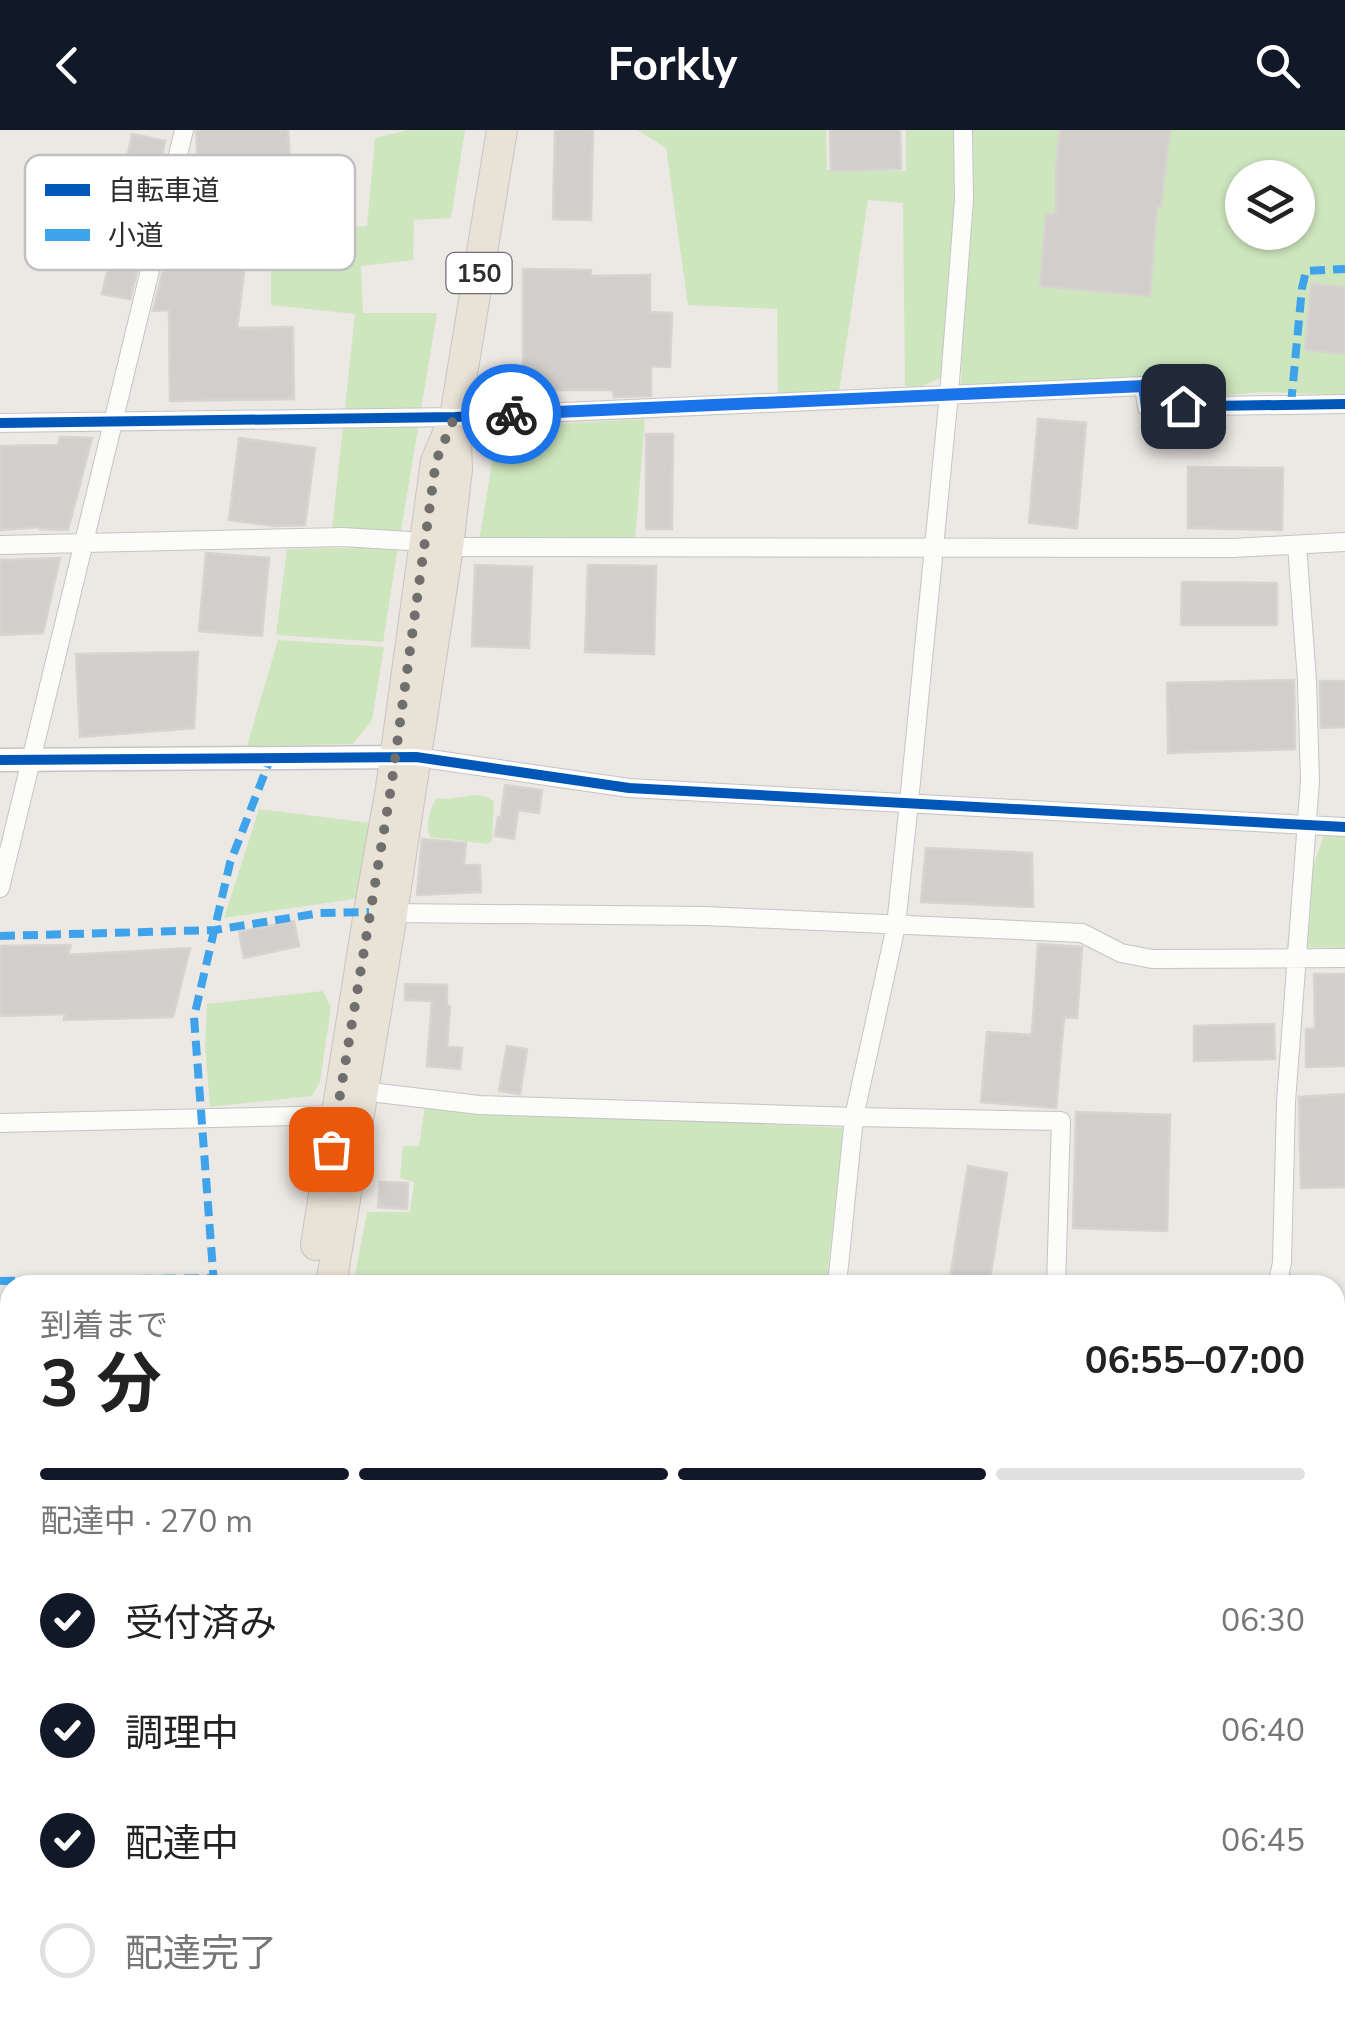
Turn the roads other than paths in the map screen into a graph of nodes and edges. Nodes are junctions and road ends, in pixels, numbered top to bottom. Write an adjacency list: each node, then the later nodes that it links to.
1 (184, 130): 4 (street)
2 (502, 130): 8 (highway, 150)
3 (964, 130): 6 (street)
4 (178, 155)
5 (150, 270): 9 (street)
6 (949, 394): 7 (street); 8 (street); 16 (street)
7 (1345, 404)
8 (455, 416): 9 (street); 13 (highway, 150)
9 (114, 421): 10 (street); 12 (street)
10 (0, 423)
11 (1345, 542): 14 (street)
12 (84, 543): 13 (street); 15 (street); 18 (street)
13 (436, 544): 16 (street); 17 (highway, 150)
14 (1297, 545): 16 (street); 21 (street)
15 (0, 546)
16 (934, 547): 20 (street)
17 (405, 757): 18 (street); 20 (street); 24 (highway, 150); 29 (highway, 150)
18 (31, 759): 19 (street); 23 (street)
19 (0, 760)
20 (909, 802): 21 (street); 25 (street)
21 (1306, 825): 22 (street); 26 (street)
22 (1345, 828)
23 (0, 888)
24 (392, 913): 25 (street); 28 (highway, 150)
25 (896, 926): 26 (street); 30 (street)
26 (1297, 958): 27 (street); 36 (street)
27 (1345, 958)
28 (362, 1091): 30 (street); 33 (highway, 150)
29 (337, 1115): 31 (street); 32 (highway, 150)
30 (854, 1117): 34 (street); 35 (street)
31 (0, 1123)
32 (312, 1275)
33 (332, 1275)
34 (838, 1275)
35 (1056, 1275)
36 (1279, 1275)

